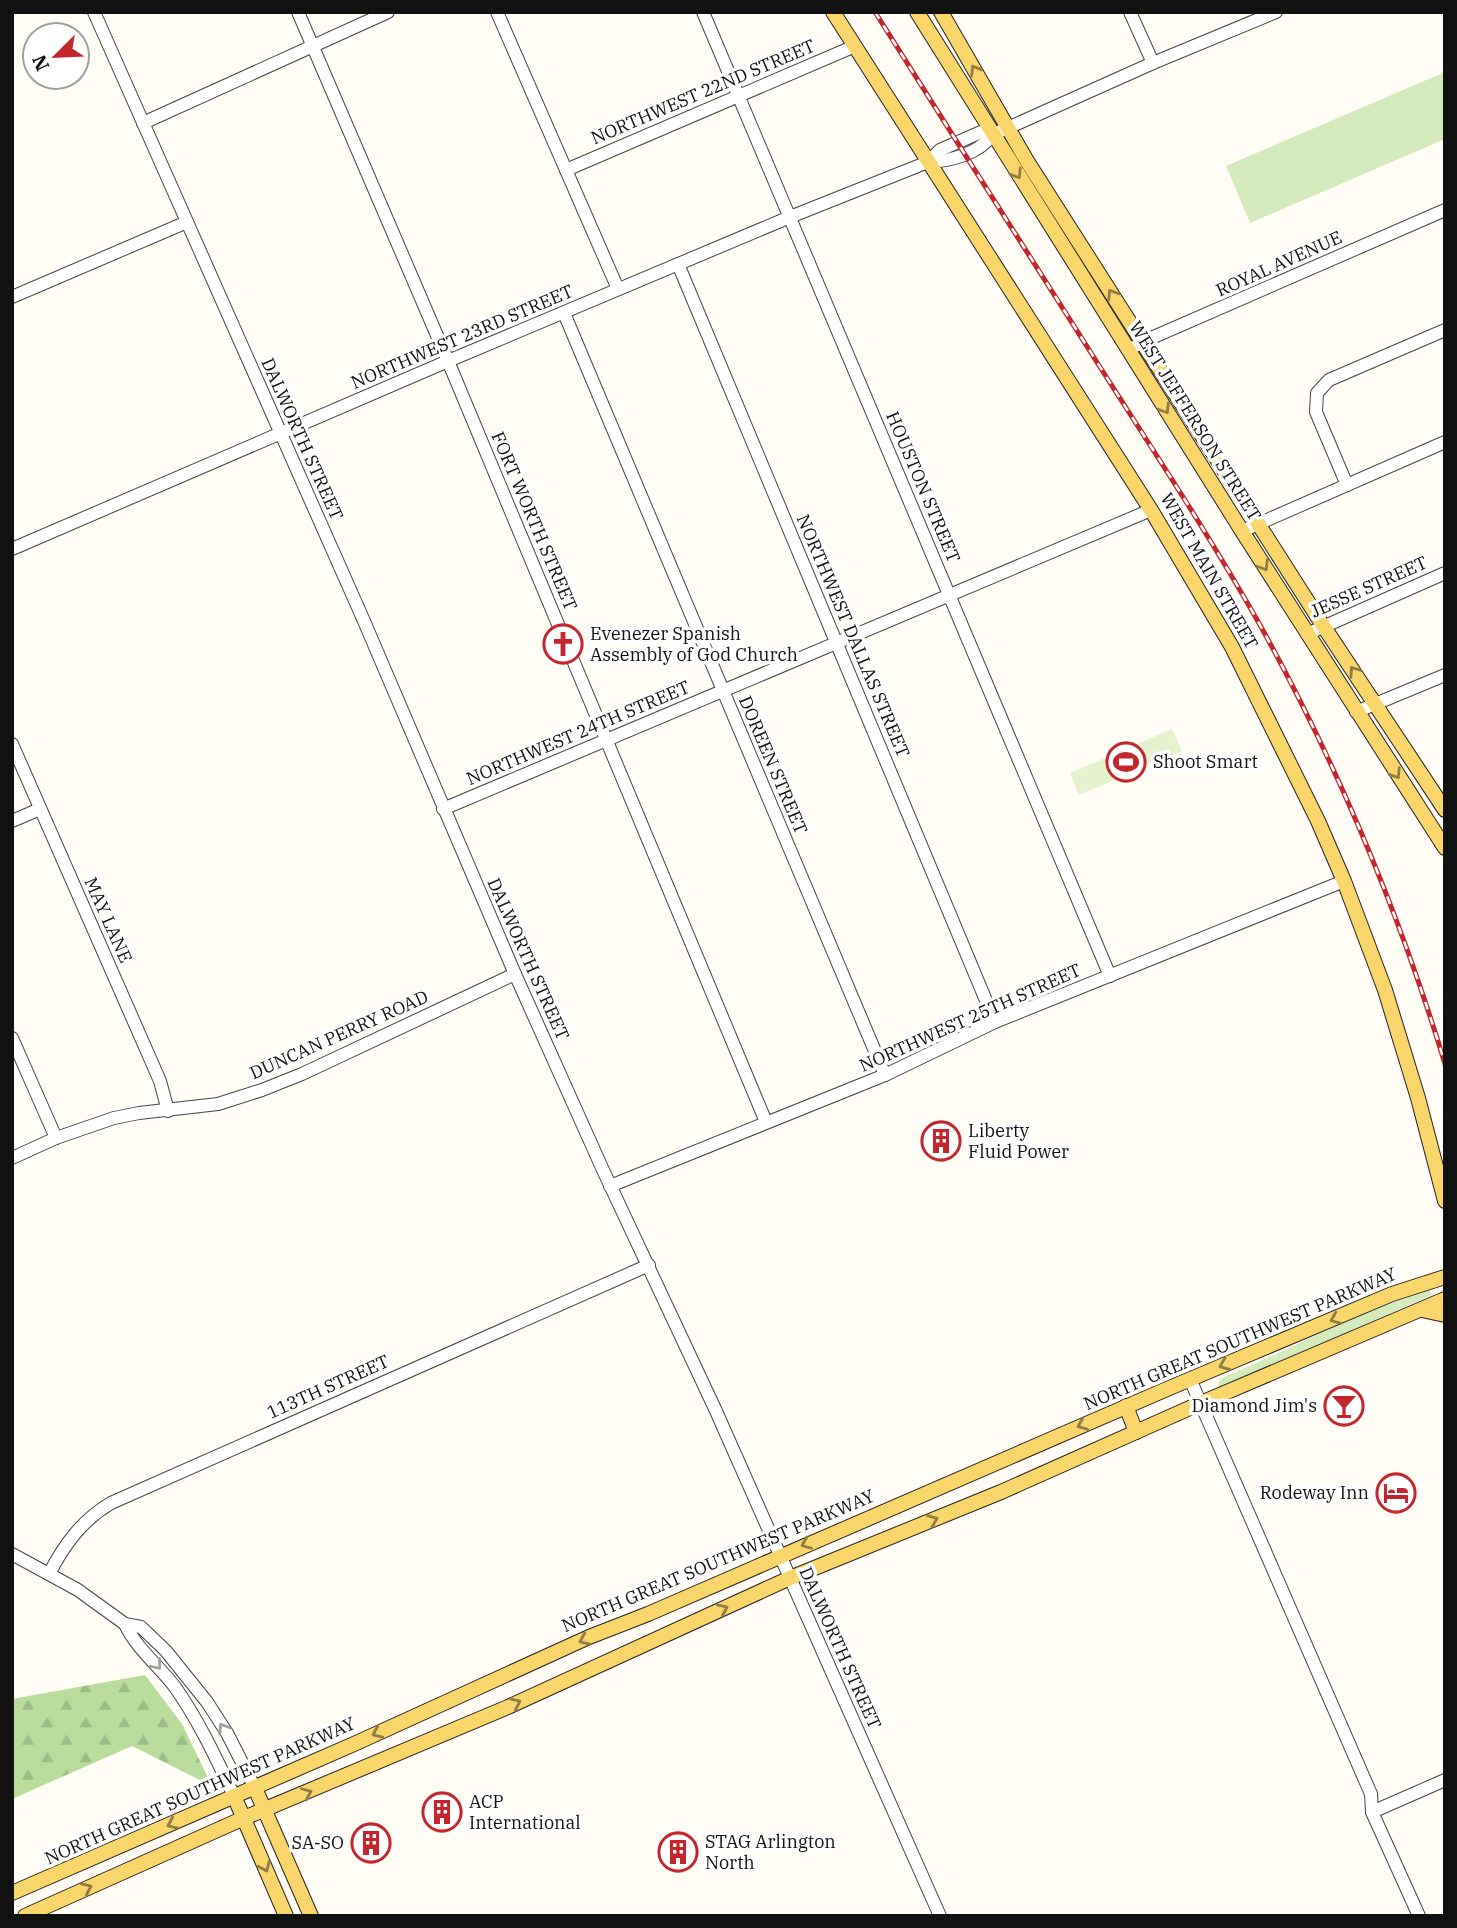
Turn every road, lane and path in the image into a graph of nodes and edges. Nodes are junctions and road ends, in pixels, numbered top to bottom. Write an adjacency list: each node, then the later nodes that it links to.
1 (94, 12): 15 (street, DALWORTH STREET)
2 (298, 12): 11 (street, FORT WORTH STREET)
3 (388, 12): 11 (street)
4 (497, 12): 19 (street)
5 (703, 12): 14 (street, HOUSTON STREET)
6 (833, 12): 12 (main road, WEST MAIN STREET)
7 (917, 12): 17 (main road, WEST JEFFERSON STREET)
8 (941, 12): 16 (main road, WEST JEFFERSON STREET, one-way to 8)
9 (1130, 12): 13 (street)
10 (1276, 12): 13 (street, NORTHWEST 23RD STREET)
11 (313, 46): 15 (street); 32 (street, FORT WORTH STREET)
12 (855, 46): 14 (street, NORTHWEST 22ND STREET); 18 (main road, WEST MAIN STREET)
13 (1153, 63): 16 (street, NORTHWEST 23RD STREET)
14 (739, 95): 19 (street, NORTHWEST 22ND STREET); 21 (street, HOUSTON STREET)
15 (143, 123): 22 (street, DALWORTH STREET)
16 (1010, 129): 17 (street, NORTHWEST 23RD STREET); 23 (main road, WEST JEFFERSON STREET)
17 (992, 135): 18 (street, NORTHWEST 23RD STREET); 24 (main road, WEST JEFFERSON STREET, one-way to 24)
18 (928, 162): 21 (street, NORTHWEST 23RD STREET); 36 (main road, WEST MAIN STREET)
19 (566, 170): 26 (street)
20 (1445, 210): 30 (street, ROYAL AVENUE)
21 (789, 217): 25 (street, NORTHWEST 23RD STREET); 41 (street, HOUSTON STREET)
22 (187, 222): 27 (street); 33 (street, DALWORTH STREET)
23 (1078, 239): 24 (main road); 30 (main road, WEST JEFFERSON STREET, one-way to 23)
24 (1064, 248): 31 (main road, WEST JEFFERSON STREET)
25 (678, 264): 26 (street, NORTHWEST 23RD STREET); 44 (street, NORTHWEST DALLAS STREET)
26 (618, 289): 28 (street, NORTHWEST 23RD STREET)
27 (12, 298)
28 (564, 313): 32 (street, NORTHWEST 23RD STREET); 46 (street, DOREEN STREET)
29 (1445, 330): 35 (street)
30 (1142, 342): 31 (street, ROYAL AVENUE); 37 (main road, WEST JEFFERSON STREET)
31 (1128, 351): 38 (main road, WEST JEFFERSON STREET, one-way to 38)
32 (449, 361): 33 (street, NORTHWEST 23RD STREET); 50 (street, FORT WORTH STREET)
33 (280, 433): 39 (street, NORTHWEST 23RD STREET); 54 (street, DALWORTH STREET)
34 (1445, 442): 35 (street)
35 (1347, 485): 37 (street)
36 (1151, 510): 41 (street, NORTHWEST 24TH STREET); 58 (main road, WEST MAIN STREET)
37 (1258, 524): 38 (street); 42 (main road, WEST JEFFERSON STREET)
38 (1242, 531): 43 (main road, WEST JEFFERSON STREET, one-way to 43)
39 (12, 549)
40 (1445, 573): 42 (street, JESSE STREET)
41 (949, 594): 44 (street, NORTHWEST 24TH STREET); 60 (street, HOUSTON STREET)
42 (1324, 627): 43 (street, JESSE STREET); 47 (main road, WEST JEFFERSON STREET, one-way to 42)
43 (1307, 634): 48 (main road, WEST JEFFERSON STREET)
44 (837, 643): 46 (street, NORTHWEST 24TH STREET); 61 (street, NORTHWEST DALLAS STREET)
45 (1445, 675): 47 (street)
46 (723, 691): 50 (street, NORTHWEST 24TH STREET); 63 (street, DOREEN STREET)
47 (1375, 704): 48 (street); 49 (main road, WEST JEFFERSON STREET)
48 (1356, 712): 52 (main road, WEST JEFFERSON STREET)
49 (1398, 738): 52 (main road); 55 (main road, WEST JEFFERSON STREET)
50 (607, 740): 54 (street, NORTHWEST 24TH STREET); 65 (street, FORT WORTH STREET)
51 (12, 744): 53 (street, MAY LANE)
52 (1380, 748): 57 (main road, WEST JEFFERSON STREET, one-way to 57)
53 (40, 809): 56 (street); 64 (street, MAY LANE)
54 (443, 809): 59 (street, DALWORTH STREET)
55 (1445, 810)
56 (12, 821)
57 (1442, 839)
58 (1344, 881): 60 (street, NORTHWEST 25TH STREET); 69 (main road, WEST MAIN STREET)
59 (515, 974): 64 (street, DUNCAN PERRY ROAD); 68 (street, DALWORTH STREET)
60 (1110, 976): 61 (street, NORTHWEST 25TH STREET)
61 (995, 1022): 63 (street, NORTHWEST 25TH STREET)
62 (12, 1038): 66 (street)
63 (885, 1075): 65 (street, NORTHWEST 25TH STREET)
64 (168, 1111): 66 (street, DUNCAN PERRY ROAD)
65 (766, 1122): 68 (street, NORTHWEST 25TH STREET)
66 (55, 1138): 67 (street, DUNCAN PERRY ROAD)
67 (12, 1158)
68 (610, 1186): 70 (street, DALWORTH STREET)
69 (1445, 1201)
70 (649, 1265): 80 (street, DALWORTH STREET); 81 (street, 113TH STREET)
71 (1445, 1277): 75 (main road, NORTH GREAT SOUTHWEST PARKWAY, one-way to 75)
72 (1445, 1299): 73 (main road)
73 (1420, 1310): 74 (main road); 76 (main road)
74 (1445, 1315)
75 (1190, 1379): 76 (street); 77 (main road, NORTH GREAT SOUTHWEST PARKWAY)
76 (1201, 1403): 78 (main road); 88 (street)
77 (1126, 1406): 78 (main road); 80 (main road, NORTH GREAT SOUTHWEST PARKWAY, one-way to 80)
78 (1136, 1432): 82 (main road, one-way to 78)
79 (12, 1554): 81 (street)
80 (780, 1555): 82 (street, DALWORTH STREET); 85 (main road, NORTH GREAT SOUTHWEST PARKWAY, one-way to 85)
81 (49, 1574): 83 (street)
82 (790, 1578): 87 (main road, one-way to 82); 94 (street, DALWORTH STREET)
83 (125, 1624): 85 (street, one-way to 83); 86 (street, one-way to 86)
84 (1445, 1780): 88 (street)
85 (255, 1788): 86 (main road, NORTH GREAT SOUTHWEST PARKWAY); 87 (main road)
86 (234, 1796): 89 (main road); 90 (main road, NORTH GREAT SOUTHWEST PARKWAY, one-way to 90)
87 (264, 1810): 89 (main road); 93 (main road)
88 (1371, 1812): 95 (street)
89 (244, 1818): 91 (main road, one-way to 89); 92 (main road, one-way to 92)
90 (12, 1893)
91 (24, 1916)
92 (286, 1916)
93 (311, 1916)
94 (940, 1916)
95 (1419, 1916)

